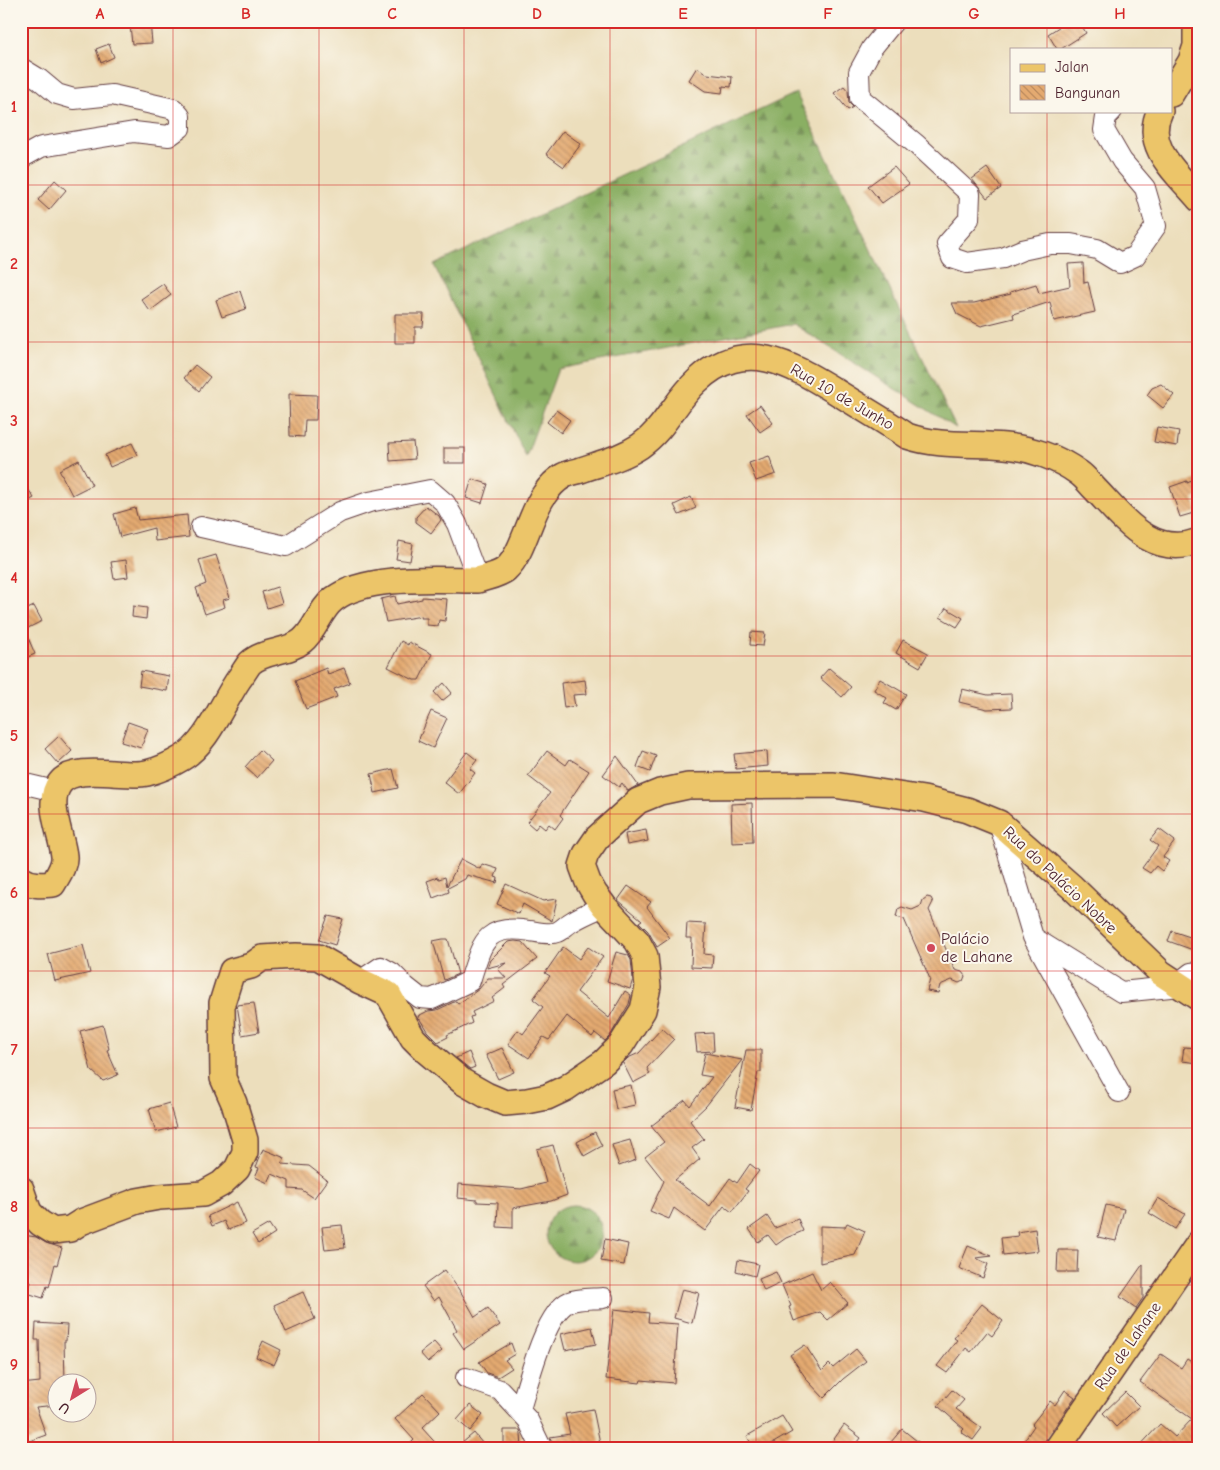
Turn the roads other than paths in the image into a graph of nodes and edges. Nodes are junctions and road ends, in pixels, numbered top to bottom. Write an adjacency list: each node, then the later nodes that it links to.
1 (894, 21): 5 (street)
2 (1196, 21): 4 (main road)
3 (21, 68): 7 (street)
4 (1172, 92)
5 (1111, 112)
6 (1160, 112): 8 (main road)
7 (21, 158)
8 (1199, 199)
9 (200, 527): 11 (street)
10 (1199, 541): 11 (main road, Rua 10 de Junho)
11 (478, 580): 13 (main road, Rua 10 de Junho)
12 (21, 783): 13 (street)
13 (54, 799): 15 (main road)
14 (999, 823): 16 (main road, Rua do Palácio Nobre); 17 (street); 19 (main road, Rua do Palácio Nobre)
15 (21, 880)
16 (604, 906): 18 (street); 18 (main road)
17 (1033, 937): 19 (street); 20 (street)
18 (360, 981): 21 (main road)
19 (1189, 985)
20 (1119, 1092)
21 (21, 1189)
22 (1199, 1243): 27 (main road, Rua de Lahane)
23 (603, 1298): 25 (street)
24 (466, 1378): 25 (street)
25 (520, 1409): 26 (street)
26 (542, 1449)
27 (1057, 1449)

